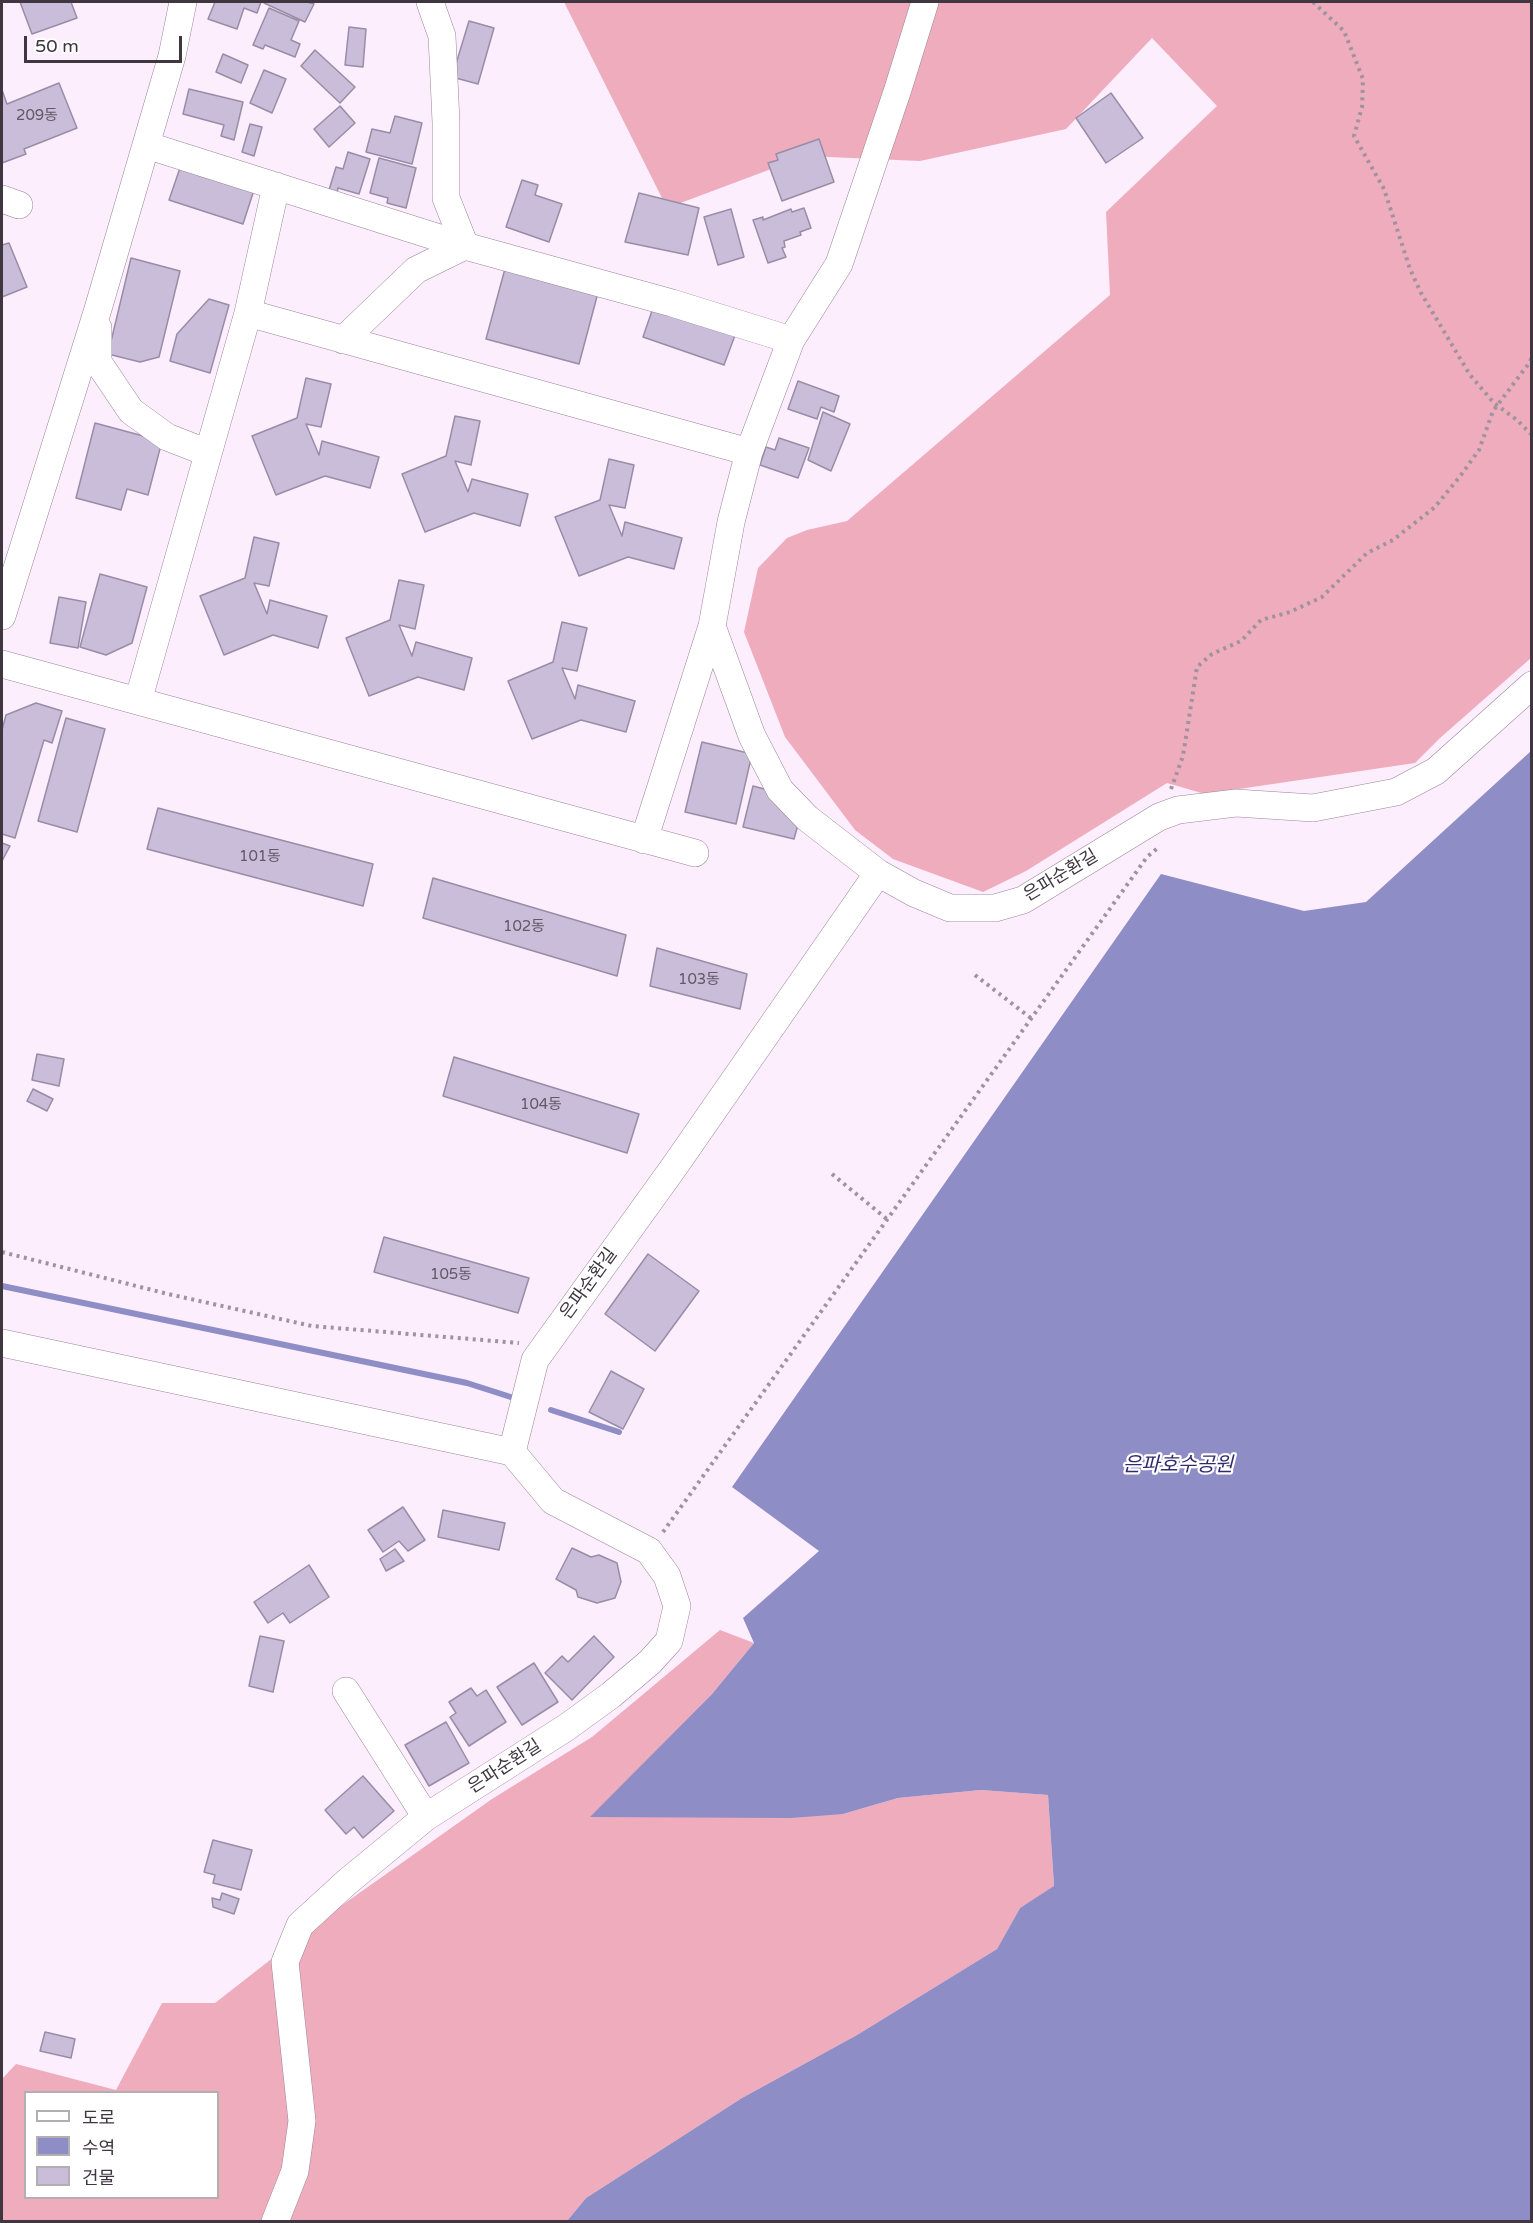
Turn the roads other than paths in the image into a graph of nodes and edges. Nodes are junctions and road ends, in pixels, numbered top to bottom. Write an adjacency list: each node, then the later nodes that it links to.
1 (183, 2): 4 (street)
2 (430, 2): 6 (street)
3 (925, 2): 10 (street)
4 (146, 145): 5 (street); 7 (street)
5 (276, 186): 6 (street); 8 (street)
6 (465, 246): 9 (street); 10 (street)
7 (98, 309): 12 (street); 13 (street)
8 (248, 314): 9 (street); 12 (street)
9 (344, 340): 11 (street)
10 (791, 340): 11 (street)
11 (748, 452): 14 (street)
12 (208, 453): 17 (street)
13 (2, 616)
14 (712, 626): 18 (street); 20 (street)
15 (2, 664): 17 (street)
16 (1532, 685): 20 (street, 은파순환길)
17 (138, 701): 18 (street)
18 (644, 840): 19 (street)
19 (695, 853)
20 (878, 873): 22 (street, 은파순환길)
21 (2, 1343): 22 (street)
22 (512, 1452): 24 (street, 은파순환길)
23 (346, 1691): 24 (street)
24 (426, 1817): 25 (street, 은파순환길)
25 (275, 2222)

